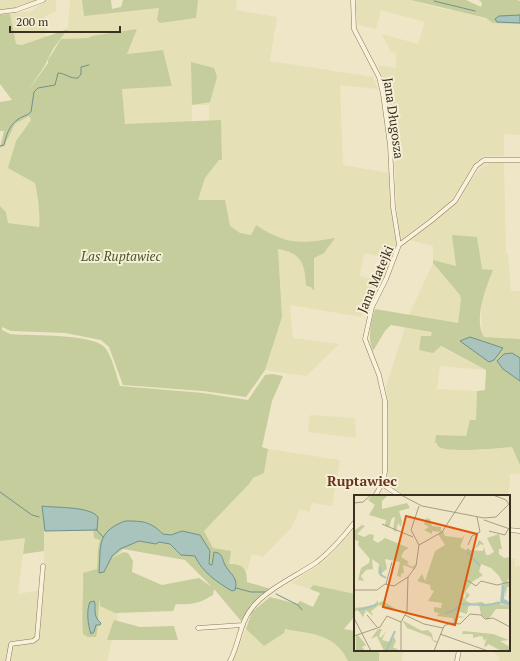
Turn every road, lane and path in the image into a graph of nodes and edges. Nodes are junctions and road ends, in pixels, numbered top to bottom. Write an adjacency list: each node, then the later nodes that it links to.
1 (43, 0): 3 (street)
2 (353, 0): 5 (street, Jana Długosza)
3 (0, 12)
4 (520, 160): 5 (street, Jana Matejki)
5 (399, 245): 6 (street, Jana Matejki)
6 (382, 484): 7 (street, Jana Matejki); 8 (street)
7 (376, 495)
8 (398, 495)
9 (354, 523): 13 (street)
10 (510, 530): 11 (street)
11 (520, 531)
12 (43, 566): 16 (street)
13 (243, 625): 14 (street); 17 (street)
14 (198, 628)
15 (459, 651): 18 (street)
16 (8, 661)
17 (230, 661)
18 (457, 661)

